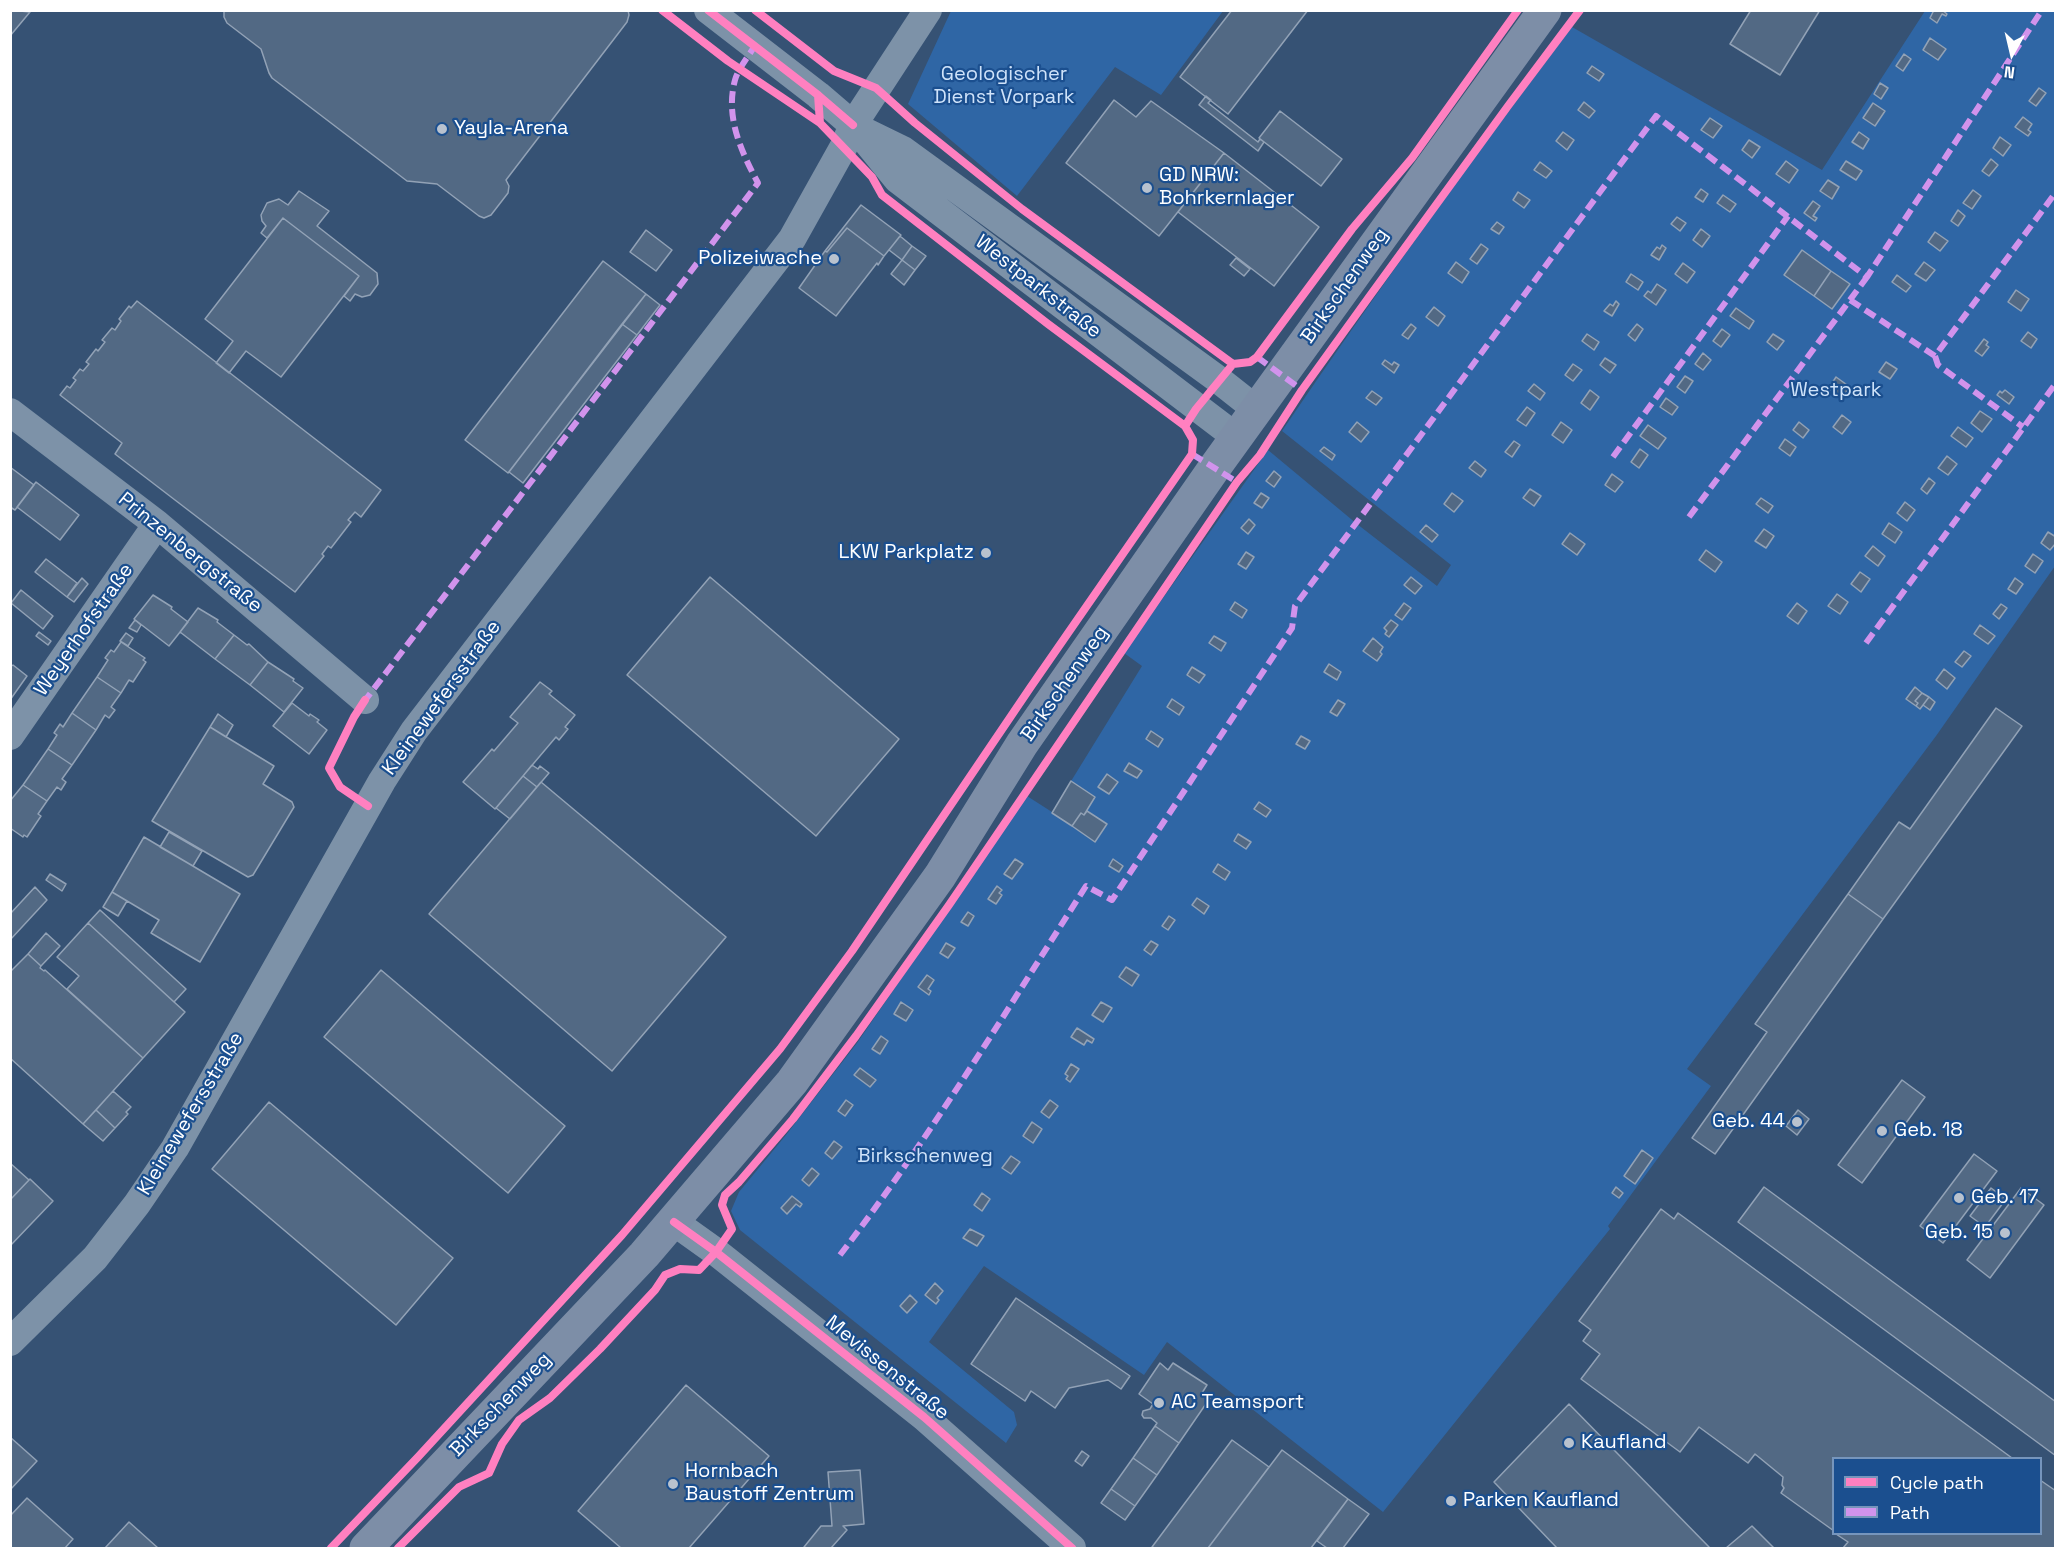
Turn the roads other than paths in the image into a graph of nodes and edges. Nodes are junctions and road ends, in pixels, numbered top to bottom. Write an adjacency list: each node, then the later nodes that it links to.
1 (708, 10): 4 (street, Westparkstraße)
2 (928, 10): 4 (street, Kleinewefersstraße)
3 (1545, 10): 5 (main road, Birkschenweg)
4 (852, 125): 5 (street, Westparkstraße); 7 (street, Westparkstraße); 12 (street, Kleinewefersstraße)
5 (1257, 410): 7 (main road, Birkschenweg)
6 (10, 412): 8 (street, Prinzenbergstraße)
7 (1236, 438): 11 (main road, Birkschenweg)
8 (157, 524): 9 (street, Prinzenbergstraße); 10 (street, Weyerhofstraße)
9 (365, 700)
10 (10, 736)
11 (674, 1222): 13 (main road, Birkschenweg); 14 (street, Mevissenstraße)
12 (10, 1342)
13 (366, 1548)
14 (1071, 1548)

